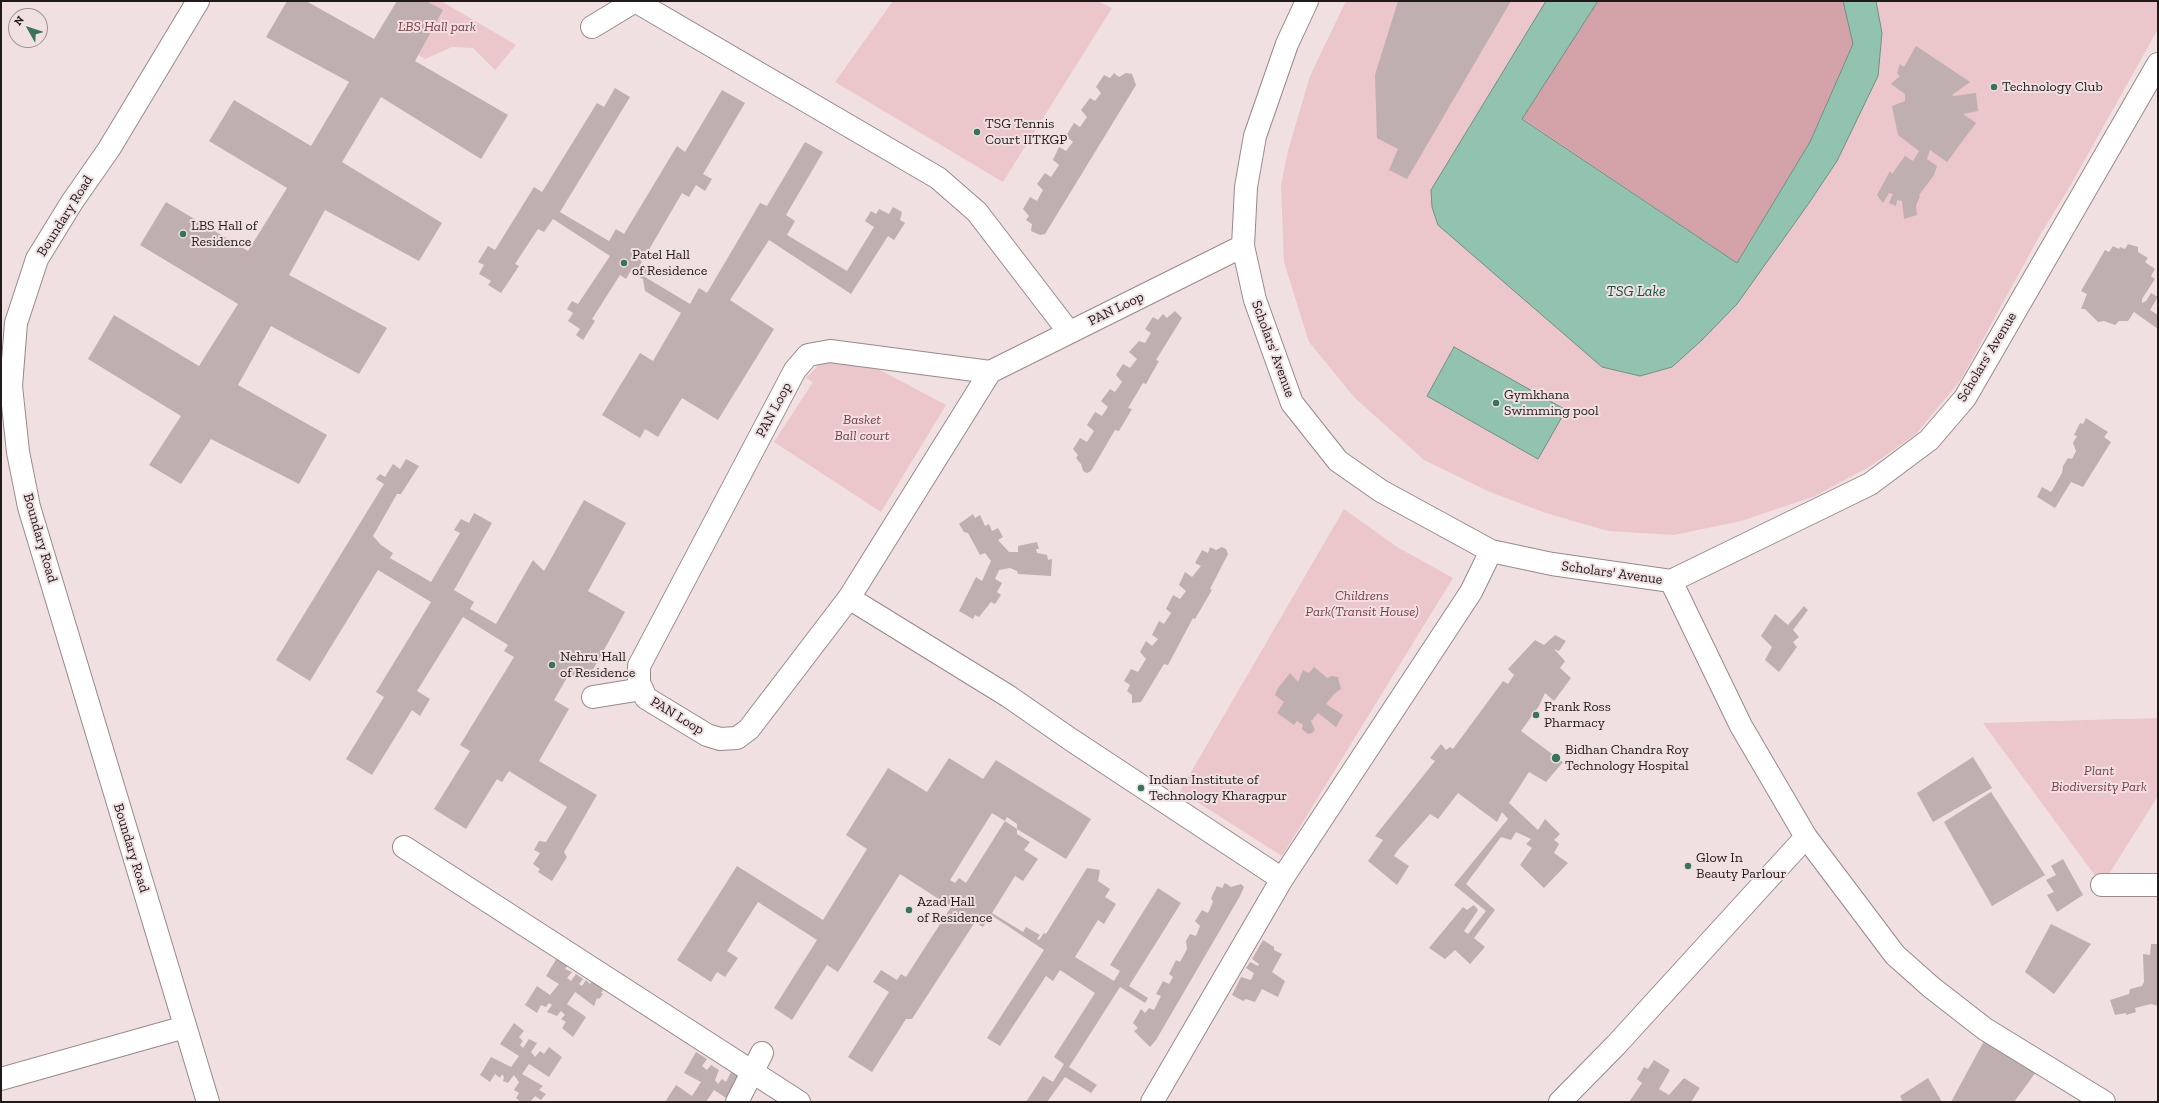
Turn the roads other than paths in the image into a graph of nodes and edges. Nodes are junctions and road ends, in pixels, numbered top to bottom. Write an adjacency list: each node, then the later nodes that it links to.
1 (198, 1): 9 (street, Boundary Road)
2 (635, 1): 4 (street); 7 (street)
3 (1307, 1): 6 (street, Scholars' Avenue)
4 (592, 27)
5 (2158, 64): 11 (street, Scholars' Avenue)
6 (1243, 246): 7 (street, PAN Loop); 10 (street, Scholars' Avenue)
7 (1069, 332): 8 (street, PAN Loop)
8 (990, 372): 12 (street, PAN Loop); 13 (street, PAN Loop)
9 (6, 392): 20 (street, Boundary Road)
10 (1491, 551): 11 (street, Scholars' Avenue); 17 (street)
11 (1671, 581): 15 (street)
12 (848, 598): 13 (street, PAN Loop); 17 (street)
13 (642, 689): 14 (street)
14 (593, 697)
15 (1806, 837): 27 (street); 28 (street)
16 (404, 846): 21 (street)
17 (1282, 879): 26 (street)
18 (2102, 884): 19 (street)
19 (2158, 885)
20 (185, 1027): 22 (street); 23 (street, Boundary Road)
21 (756, 1062): 24 (street); 25 (street)
22 (1, 1079)
23 (208, 1102)
24 (737, 1102)
25 (799, 1102)
26 (1152, 1102)
27 (1560, 1102)
28 (2104, 1102)

